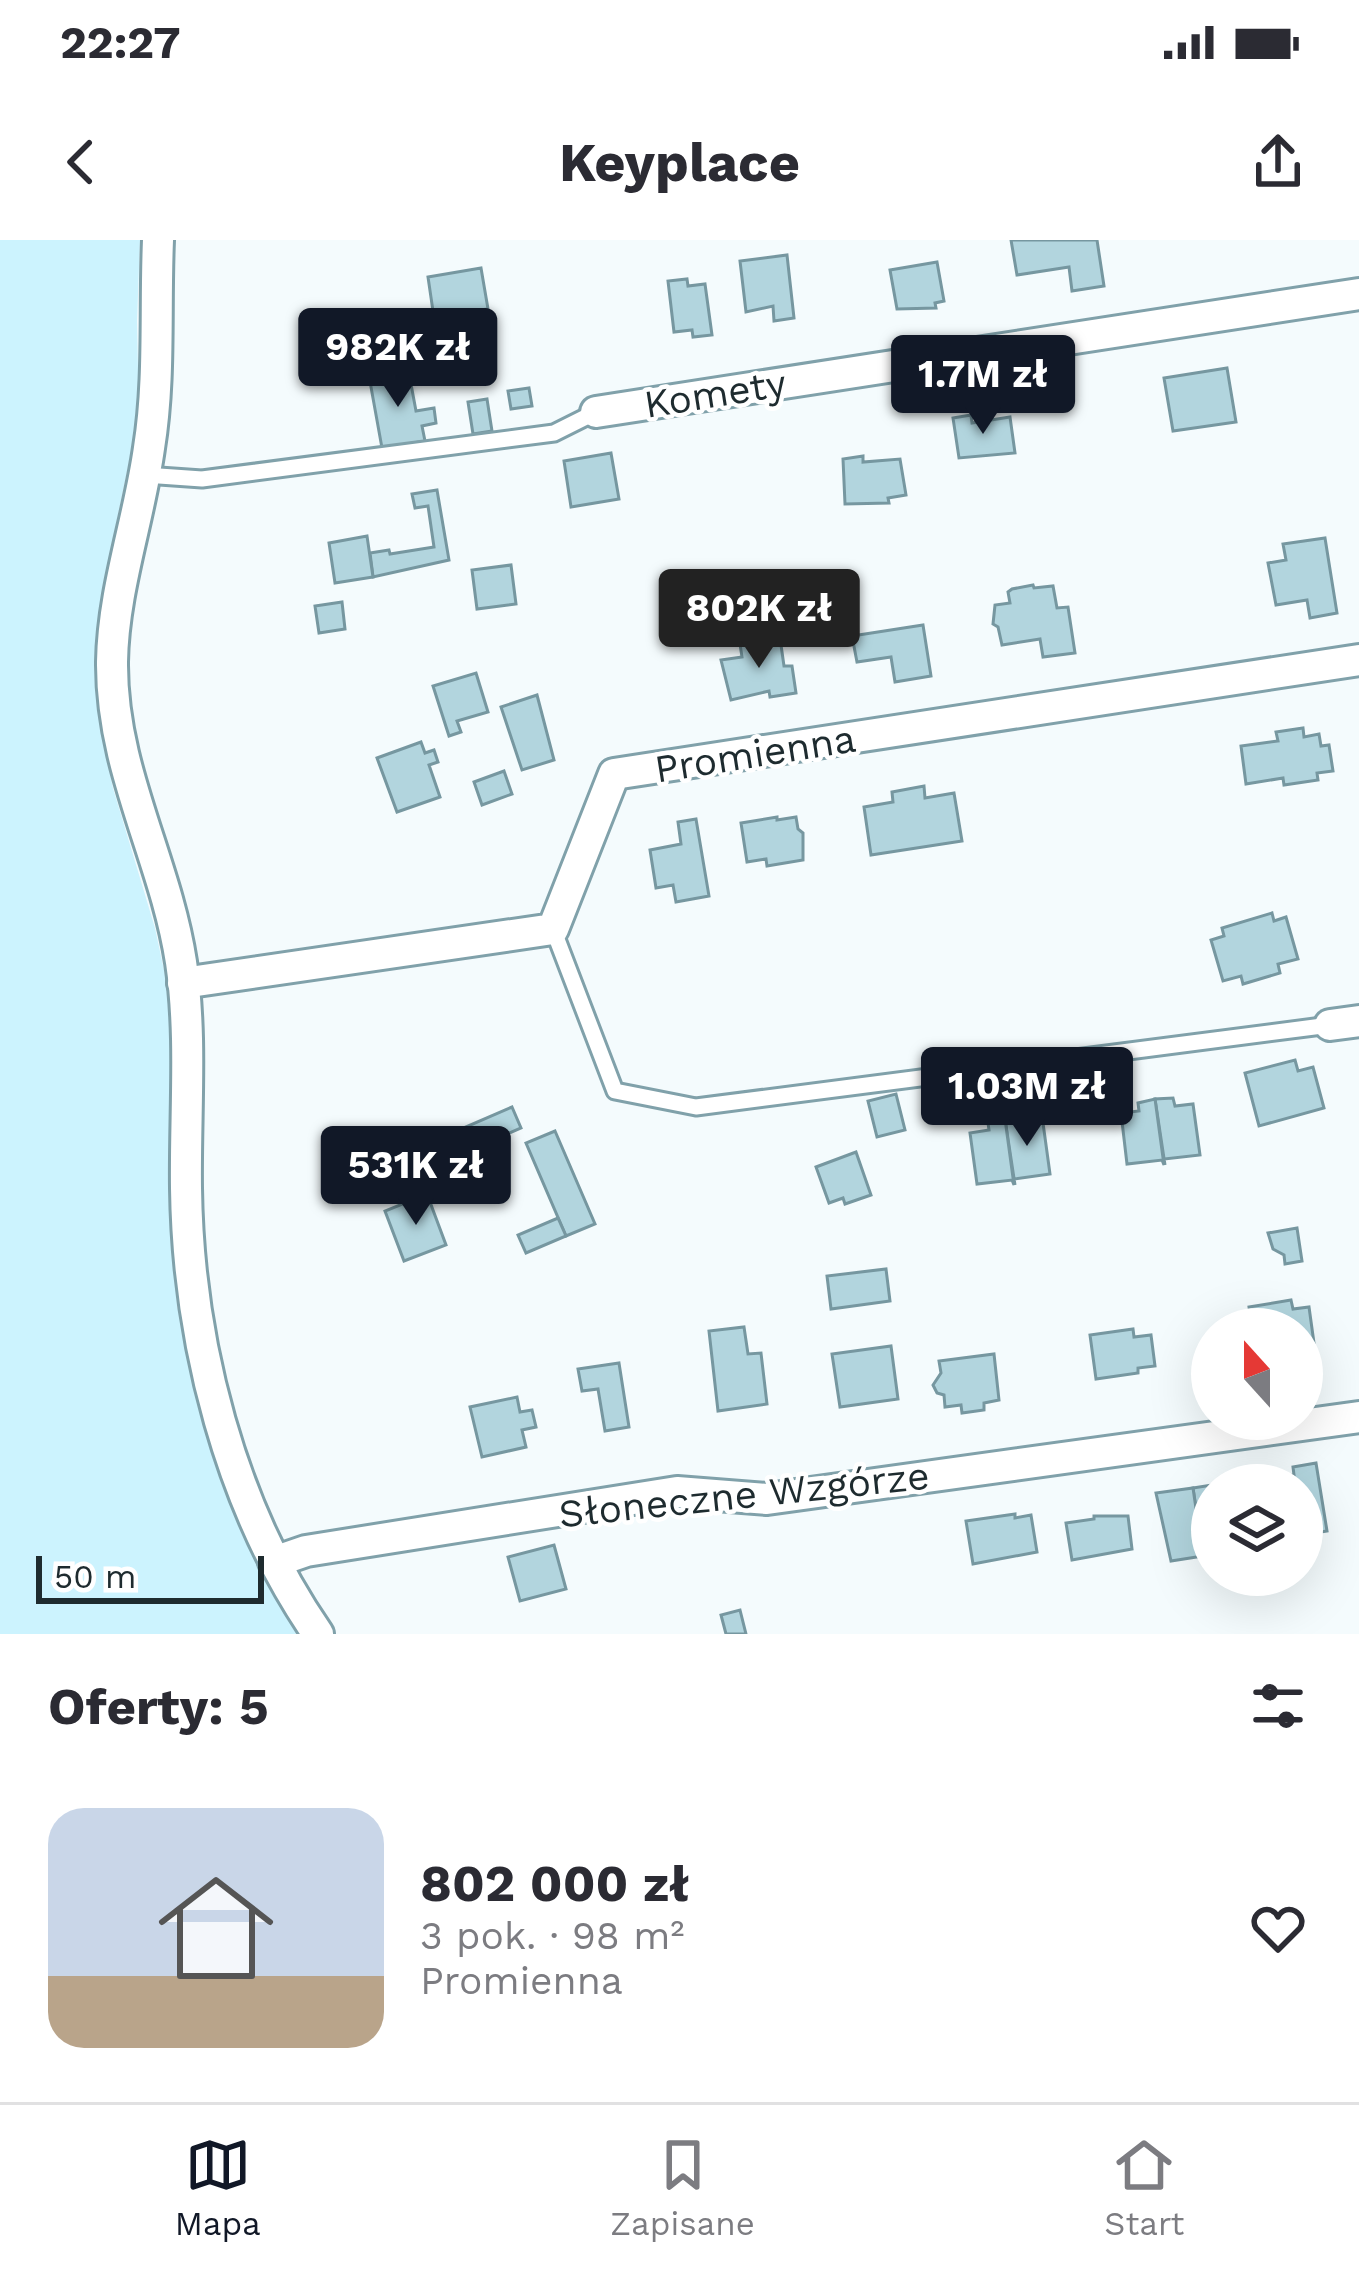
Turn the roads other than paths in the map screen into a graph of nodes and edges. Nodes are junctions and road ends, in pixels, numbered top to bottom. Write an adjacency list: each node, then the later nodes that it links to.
1 (158, 240): 4 (street)
2 (1359, 294): 3 (street, Komety)
3 (596, 412): 4 (lane, Komety)
4 (145, 475): 7 (street)
5 (1359, 660): 6 (street, Promienna)
6 (553, 929): 7 (street); 8 (lane)
7 (184, 983): 10 (street)
8 (1344, 1023)
9 (1359, 1418): 10 (street, Słoneczne Wzgórze)
10 (274, 1562): 11 (street)
11 (318, 1634)

